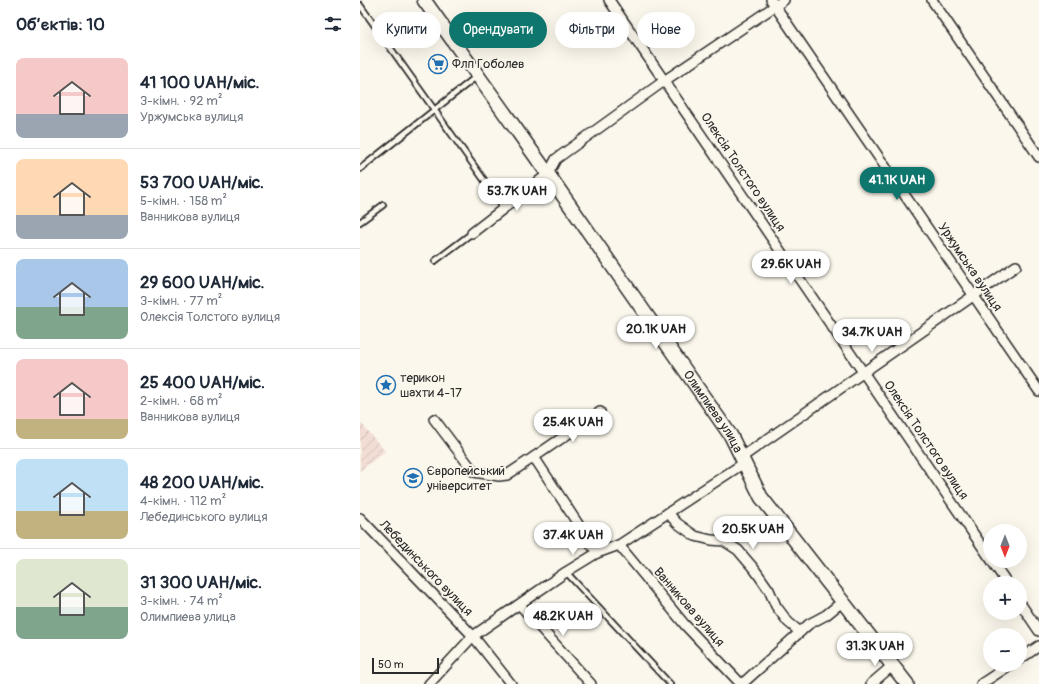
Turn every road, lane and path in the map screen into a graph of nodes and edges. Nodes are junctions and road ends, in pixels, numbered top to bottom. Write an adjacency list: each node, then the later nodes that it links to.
1 (424, 0): 7 (main road, Олимпиева улица)
2 (608, 0): 8 (street, Олексія Толстого вулиця)
3 (784, 0): 5 (street)
4 (932, 0): 10 (street)
5 (773, 3): 8 (street); 19 (street, Уржумська вулиця)
6 (360, 5): 9 (lane)
7 (478, 75): 9 (lane); 12 (main road, Олимпиева улица)
8 (664, 81): 12 (street); 20 (street, Олексія Толстого вулиця)
9 (434, 110): 11 (lane); 14 (lane)
10 (1039, 157)
11 (360, 169)
12 (548, 174): 14 (street); 25 (main road, Олимпиева улица)
13 (383, 205): 15 (lane)
14 (504, 208): 16 (street)
15 (360, 222)
16 (472, 233): 17 (lane)
17 (435, 262)
18 (1016, 266): 19 (street)
19 (974, 295): 20 (street); 21 (street, Уржумська вулиця)
20 (864, 372): 25 (street); 29 (street, Олексія Толстого вулиця)
21 (1039, 391)
22 (600, 412): 24 (street)
23 (434, 419): 24 (street)
24 (534, 457): 30 (street)
25 (743, 460): 26 (street); 32 (main road, Олимпиева улица)
26 (668, 513): 28 (street); 36 (street)
27 (360, 518): 37 (street, Лебединського вулиця)
28 (619, 545): 30 (street); 46 (street, Ванникова вулиця)
29 (983, 548)
30 (597, 553): 31 (street)
31 (566, 572): 33 (street); 45 (lane)
32 (842, 602): 36 (street); 40 (main road, Олимпиева улица)
33 (520, 605): 37 (street); 44 (street)
34 (1027, 613): 35 (street)
35 (1039, 631)
36 (800, 632): 46 (street)
37 (473, 636): 42 (street); 43 (street, Лебединського вулиця)
38 (1039, 646): 39 (street)
39 (1027, 654)
40 (892, 666): 47 (street); 48 (main road, Олимпиева улица)
41 (999, 672): 49 (street)
42 (435, 682)
43 (511, 684)
44 (591, 684)
45 (670, 684)
46 (741, 684)
47 (871, 684)
48 (907, 684)
49 (981, 684)

